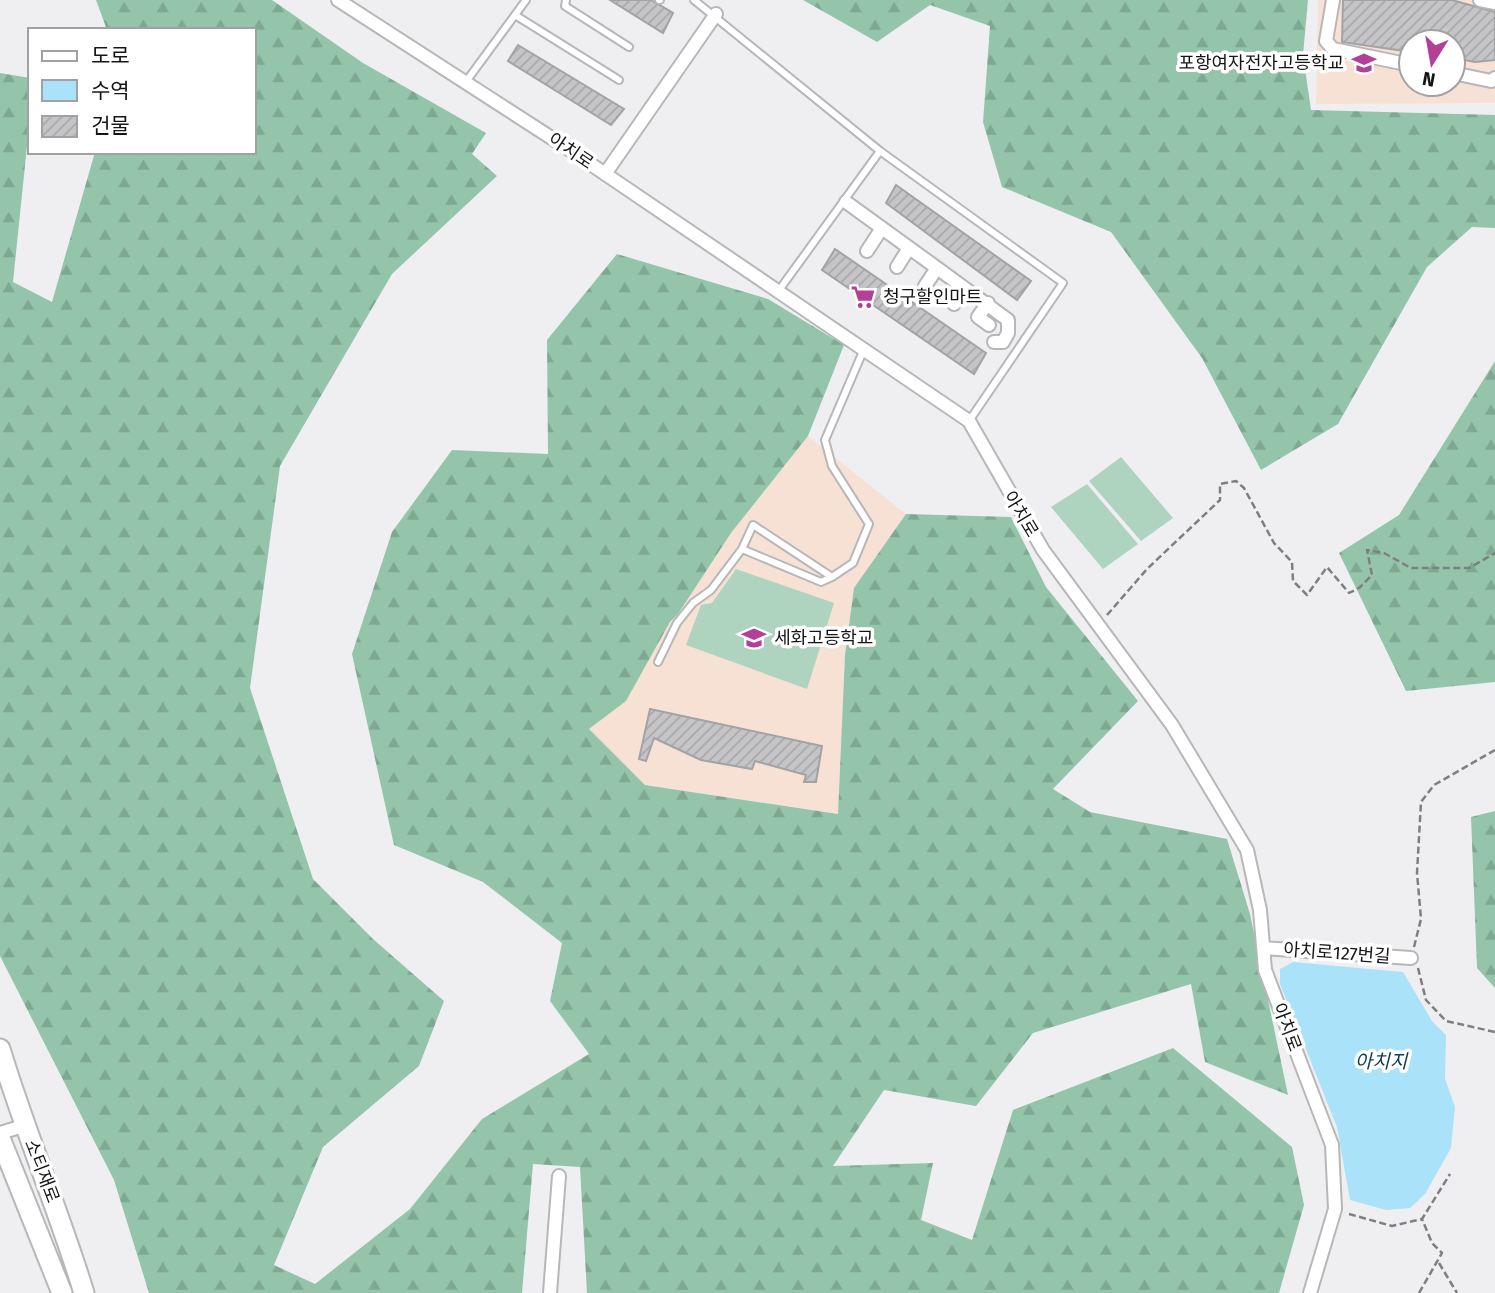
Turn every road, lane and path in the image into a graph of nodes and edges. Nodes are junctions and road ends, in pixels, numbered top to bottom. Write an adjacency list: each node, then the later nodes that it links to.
1 (338, 0): 15 (street, 아치로)
2 (526, 0): 9 (lane)
3 (566, 0): 10 (lane)
4 (694, 0): 8 (lane)
5 (1332, 0): 11 (street)
6 (1480, 0): 7 (street)
7 (1495, 2)
8 (716, 14): 16 (lane); 17 (street)
9 (515, 15): 14 (lane); 15 (lane)
10 (629, 47)
11 (1397, 62)
12 (1467, 76): 13 (street)
13 (1495, 78)
14 (619, 80)
15 (465, 83): 17 (street, 아치로)
16 (880, 151): 18 (lane); 32 (lane)
17 (605, 174): 26 (street, 아치로)
18 (846, 202): 19 (street); 26 (lane)
19 (882, 228): 20 (street); 21 (street)
20 (909, 248): 22 (street); 23 (street)
21 (867, 251)
22 (897, 267)
23 (937, 268): 24 (street); 25 (street)
24 (925, 286)
25 (964, 288): 27 (street); 28 (street)
26 (777, 293): 31 (street, 아치로)
27 (988, 303): 29 (street); 30 (street)
28 (954, 304)
29 (989, 324)
30 (994, 342)
31 (864, 349): 32 (street, 아치로); 35 (lane)
32 (969, 421): 36 (street, 아치로)
33 (741, 549): 35 (lane); 35 (lane); 37 (lane)
34 (1495, 553): 36 (path)
35 (832, 577)
36 (1099, 625): 39 (street, 아치로)
37 (658, 662)
38 (1495, 750): 40 (path, 아치로127번길)
39 (1263, 948): 40 (street, 아치로127번길); 48 (street, 아치로)
40 (1411, 958): 41 (path, 아치로127번길)
41 (1495, 1032)
42 (0, 1049): 43 (main road, 소티재로)
43 (23, 1126): 44 (street); 52 (main road, 소티재로)
44 (0, 1133)
45 (0, 1138): 51 (main road, 소티재로)
46 (1450, 1174): 49 (path)
47 (559, 1175): 53 (street)
48 (1335, 1209): 49 (path); 54 (street, 아치로)
49 (1422, 1219): 50 (path)
50 (1438, 1262): 55 (path); 56 (path)
51 (62, 1293)
52 (84, 1293)
53 (551, 1293)
54 (1310, 1293)
55 (1419, 1293)
56 (1457, 1293)

